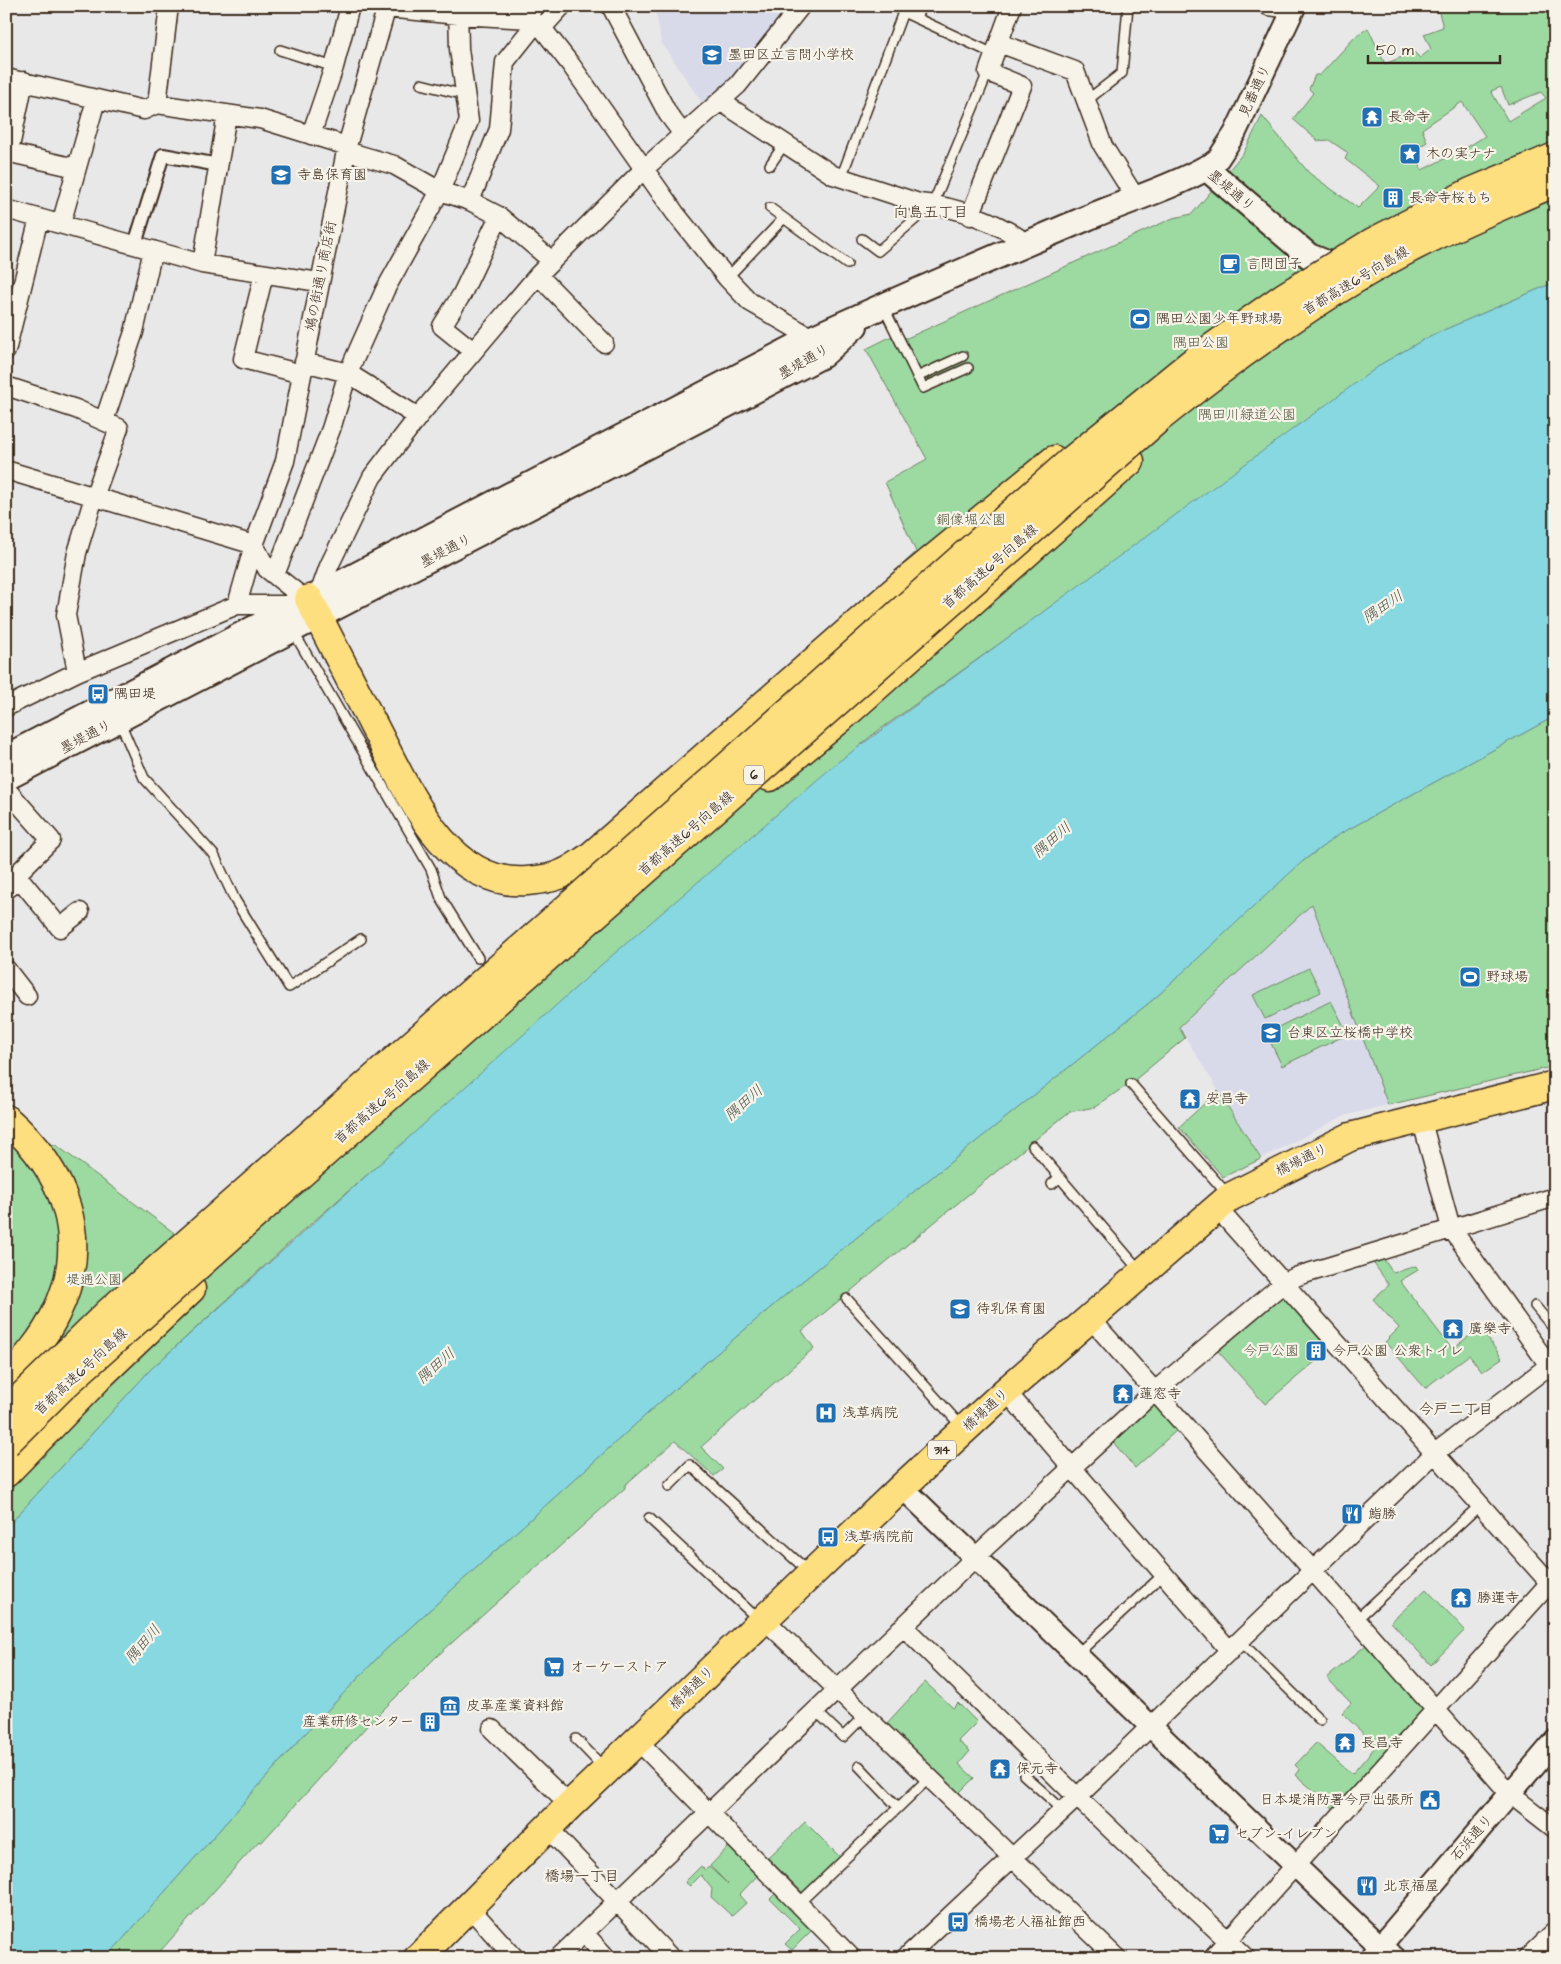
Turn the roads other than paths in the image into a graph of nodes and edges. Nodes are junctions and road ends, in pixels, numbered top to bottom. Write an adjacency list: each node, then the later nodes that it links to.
1 (168, 6): 27 (street)
2 (350, 6): 18 (street)
3 (562, 6): 15 (street)
4 (611, 6): 29 (street)
5 (801, 6): 25 (street)
6 (921, 6): 14 (lane)
7 (1012, 6): 16 (street)
8 (1128, 6): 26 (lane)
9 (1268, 6): 11 (street)
10 (387, 7): 13 (street); 32 (street, 鳩の街通り商店街)
11 (1294, 8): 38 (street, 見番通り)
12 (899, 9): 14 (lane); 40 (lane)
13 (458, 11): 15 (street); 23 (street)
14 (916, 18): 16 (lane)
15 (535, 19): 39 (street); 45 (street)
16 (997, 48): 19 (street); 26 (street)
17 (280, 50): 18 (lane)
18 (334, 67): 30 (street)
19 (988, 72): 46 (lane); 50 (street)
20 (6, 78): 21 (street)
21 (24, 81): 24 (street); 33 (street)
22 (421, 84): 23 (lane)
23 (465, 95): 42 (street)
24 (96, 100): 27 (street); 37 (street)
25 (720, 101): 29 (street); 31 (street)
26 (1086, 101): 44 (street)
27 (157, 104): 28 (street)
28 (227, 114): 30 (street); 35 (street)
29 (683, 134): 39 (street)
30 (311, 135): 32 (street)
31 (785, 144): 36 (lane); 40 (street)
32 (347, 148): 42 (street); 65 (street, 鳩の街通り商店街)
33 (8, 152): 37 (street)
34 (1555, 157): 72 (main road, 首都高速6号向島線 / 6, bridge)
35 (219, 165): 55 (street); 60 (street)
36 (770, 165)
37 (76, 168): 53 (street)
38 (1206, 168): 44 (main road, 墨堤通り); 58 (main road, 墨堤通り)
39 (644, 169): 59 (street); 64 (street)
40 (842, 178): 46 (street)
41 (1555, 182): 98 (main road, 首都高速6号向島線 / 6, bridge)
42 (440, 191): 45 (street); 75 (street)
43 (1555, 195): 58 (main road, 墨堤通り)
44 (1135, 197): 56 (main road, 墨堤通り)
45 (470, 201): 49 (street)
46 (933, 204): 50 (street); 54 (lane)
47 (770, 208): 52 (lane)
48 (6, 209): 51 (street)
49 (499, 216): 59 (street); 70 (street)
50 (970, 216): 56 (street)
51 (39, 218): 53 (street); 69 (street)
52 (783, 218): 61 (lane); 64 (lane)
53 (60, 224): 55 (street)
54 (862, 239)
55 (135, 244): 57 (street)
56 (1027, 244): 66 (main road, 墨堤通り)
57 (153, 250): 60 (street); 79 (street)
58 (1416, 254): 98 (main road, bridge)
59 (552, 260): 63 (street)
60 (202, 264): 62 (street)
61 (847, 264)
62 (264, 274): 65 (street); 73 (street)
63 (538, 275): 68 (street); 70 (street)
64 (727, 278): 67 (street)
65 (319, 282): 73 (street, 鳩の街通り商店街)
66 (879, 307): 67 (main road, 墨堤通り); 76 (lane); 85 (main road, 墨堤通り)
67 (812, 338): 85 (main road, 墨堤通り)
68 (604, 343)
69 (6, 351)
70 (473, 351): 78 (street)
71 (963, 356): 76 (lane)
72 (1199, 357): 85 (main road, bridge); 121 (main road, 首都高速6号向島線 / 6, bridge)
73 (303, 368): 75 (street); 82 (street, 鳩の街通り商店街)
74 (968, 368): 76 (lane)
75 (348, 373): 78 (street); 83 (street)
76 (917, 377)
77 (6, 386): 79 (street)
78 (418, 417): 85 (street)
79 (104, 422): 81 (street)
80 (6, 470): 81 (street)
81 (94, 497): 82 (street); 87 (street)
82 (254, 545): 83 (street); 84 (street, 鳩の街通り商店街)
83 (275, 575): 85 (street)
84 (237, 605): 85 (street); 87 (street)
85 (313, 609): 86 (main road, 墨堤通り); 90 (main road, 墨堤通り)
86 (293, 631): 89 (main road, 墨堤通り); 96 (lane)
87 (77, 672): 88 (street)
88 (6, 706)
89 (119, 720): 91 (main road, 墨堤通り); 95 (lane)
90 (6, 757)
91 (6, 778)
92 (6, 789): 93 (street)
93 (13, 885): 94 (street)
94 (80, 912)
95 (361, 938)
96 (478, 958)
97 (6, 970): 99 (street)
98 (531, 971): 105 (main road, 首都高速6号向島線 / 6, bridge)
99 (27, 996)
100 (1131, 1084): 109 (lane)
101 (1555, 1085): 102 (main road, 橋場通り / 314)
102 (1421, 1118): 109 (main road, 橋場通り / 314); 110 (street)
103 (6, 1120): 118 (main road)
104 (1033, 1146): 106 (lane)
105 (304, 1171): 123 (main road, 首都高速6号向島線 / 6, bridge); 126 (main road, bridge)
106 (1060, 1177): 107 (lane); 111 (lane)
107 (1052, 1184)
108 (1555, 1196): 110 (street)
109 (1223, 1202): 111 (main road, 橋場通り / 314); 112 (street)
110 (1451, 1228): 112 (street); 117 (street)
111 (1142, 1273): 115 (main road, 橋場通り / 314)
112 (1285, 1282): 119 (street); 124 (street)
113 (847, 1299): 122 (lane)
114 (1535, 1306): 116 (lane)
115 (1090, 1318): 119 (street); 120 (main road, 橋場通り / 314)
116 (1555, 1330)
117 (1552, 1367): 124 (street)
118 (6, 1381)
119 (1156, 1390): 125 (street); 132 (street)
120 (1006, 1392): 122 (main road, 橋場通り / 314); 125 (street)
121 (6, 1412)
122 (964, 1430): 128 (main road, 橋場通り / 314)
123 (6, 1443)
124 (1435, 1453): 129 (street); 132 (street)
125 (1072, 1466): 131 (street); 134 (street)
126 (6, 1473)
127 (669, 1486): 133 (lane)
128 (902, 1487): 131 (street); 133 (main road, 橋場通り / 314)
129 (1480, 1505): 135 (street); 136 (lane)
130 (649, 1518): 137 (lane)
131 (974, 1558): 138 (street); 140 (street)
132 (1312, 1570): 136 (street); 139 (street)
133 (811, 1574): 137 (main road, 橋場通り / 314)
134 (1164, 1574): 139 (street); 140 (lane)
135 (1553, 1583): 142 (street)
136 (1357, 1619): 142 (street)
137 (762, 1620): 141 (street); 149 (main road, 橋場通り / 314)
138 (900, 1629): 141 (street); 156 (street)
139 (1235, 1646): 145 (lane); 146 (street)
140 (1076, 1655): 146 (street)
141 (837, 1691): 143 (street); 144 (street)
142 (1436, 1710): 155 (street); 163 (street)
143 (816, 1711): 144 (lane); 160 (street)
144 (864, 1716): 154 (street)
145 (1320, 1720)
146 (1150, 1726): 156 (street); 163 (street)
147 (492, 1729): 159 (street)
148 (576, 1739): 152 (lane)
149 (637, 1740): 152 (main road, 橋場通り / 314); 160 (street)
150 (1552, 1749): 155 (street, 石浜通り)
151 (859, 1766): 157 (lane)
152 (606, 1770): 159 (main road, 橋場通り / 314)
153 (1024, 1775): 158 (lane)
154 (929, 1778): 157 (lane); 162 (street)
155 (1510, 1794): 161 (street); 170 (street, 石浜通り)
156 (1077, 1797): 158 (street); 169 (street)
157 (898, 1807): 165 (lane)
158 (1063, 1810): 162 (street)
159 (564, 1811): 164 (street); 166 (main road, 橋場通り / 314)
160 (710, 1812): 164 (street); 165 (street)
161 (1555, 1830)
162 (1012, 1858): 177 (street); 178 (street)
163 (1296, 1865): 169 (street); 170 (street)
164 (617, 1901): 168 (street); 175 (street)
165 (798, 1904): 176 (street)
166 (469, 1907): 171 (main road, 橋場通り / 314); 172 (street)
167 (1555, 1931): 181 (street)
168 (584, 1933): 173 (street); 174 (street)
169 (1228, 1941): 179 (street); 180 (street)
170 (1381, 1954)
171 (418, 1958)
172 (515, 1958)
173 (558, 1958)
174 (607, 1958)
175 (670, 1958)
176 (852, 1958)
177 (906, 1958)
178 (1117, 1958)
179 (1212, 1958)
180 (1246, 1958)
181 (1527, 1958)

